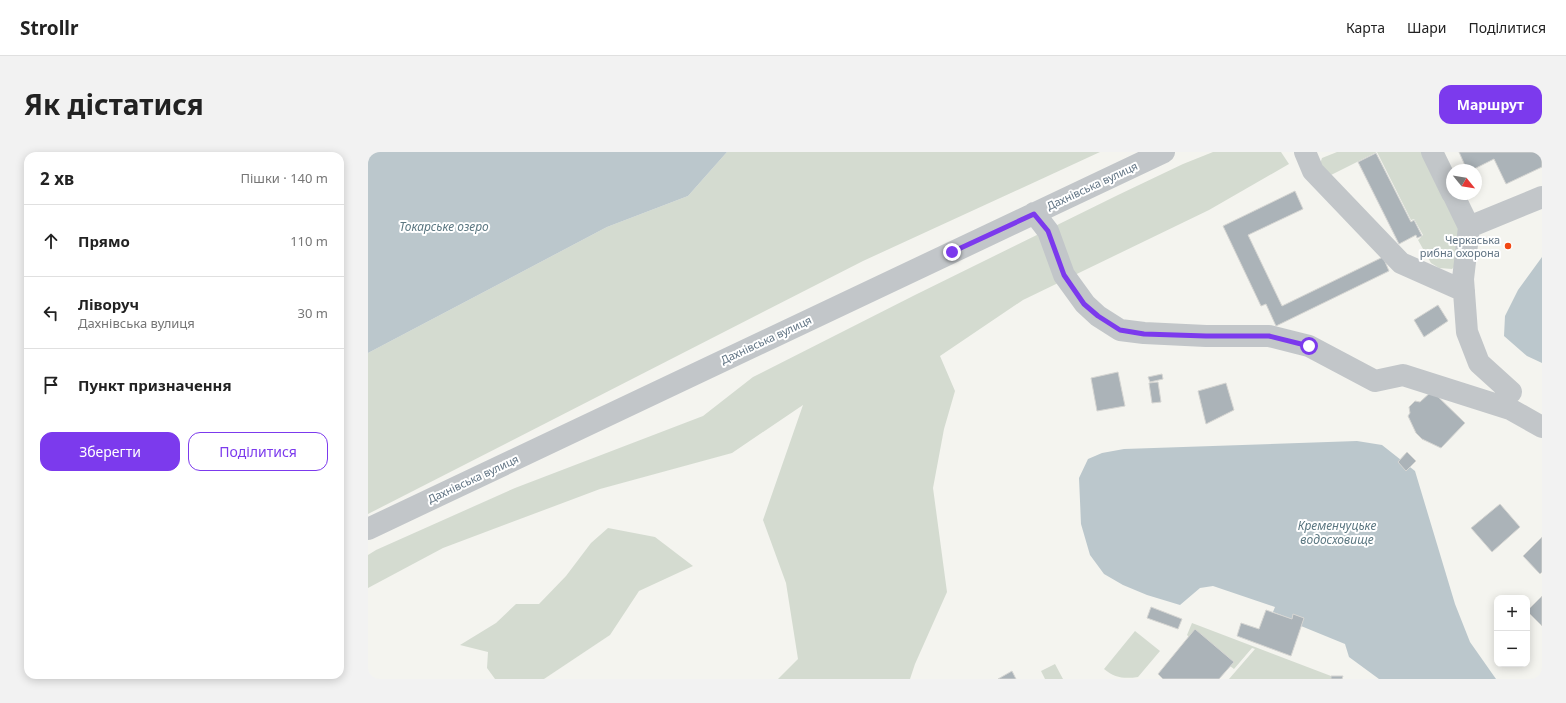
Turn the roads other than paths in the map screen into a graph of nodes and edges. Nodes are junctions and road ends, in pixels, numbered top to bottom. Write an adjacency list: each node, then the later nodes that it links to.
1 (1164, 152): 7 (street, Дахнівська вулиця)
2 (1305, 152): 9 (street)
3 (1432, 152): 4 (street)
4 (1446, 181)
5 (1542, 197): 8 (street)
6 (1456, 200): 8 (street)
7 (1034, 214): 11 (street); 12 (street, Дахнівська вулиця)
8 (1469, 227): 9 (street)
9 (1464, 291): 10 (street)
10 (1511, 392)
11 (1542, 427)
12 (368, 529)

